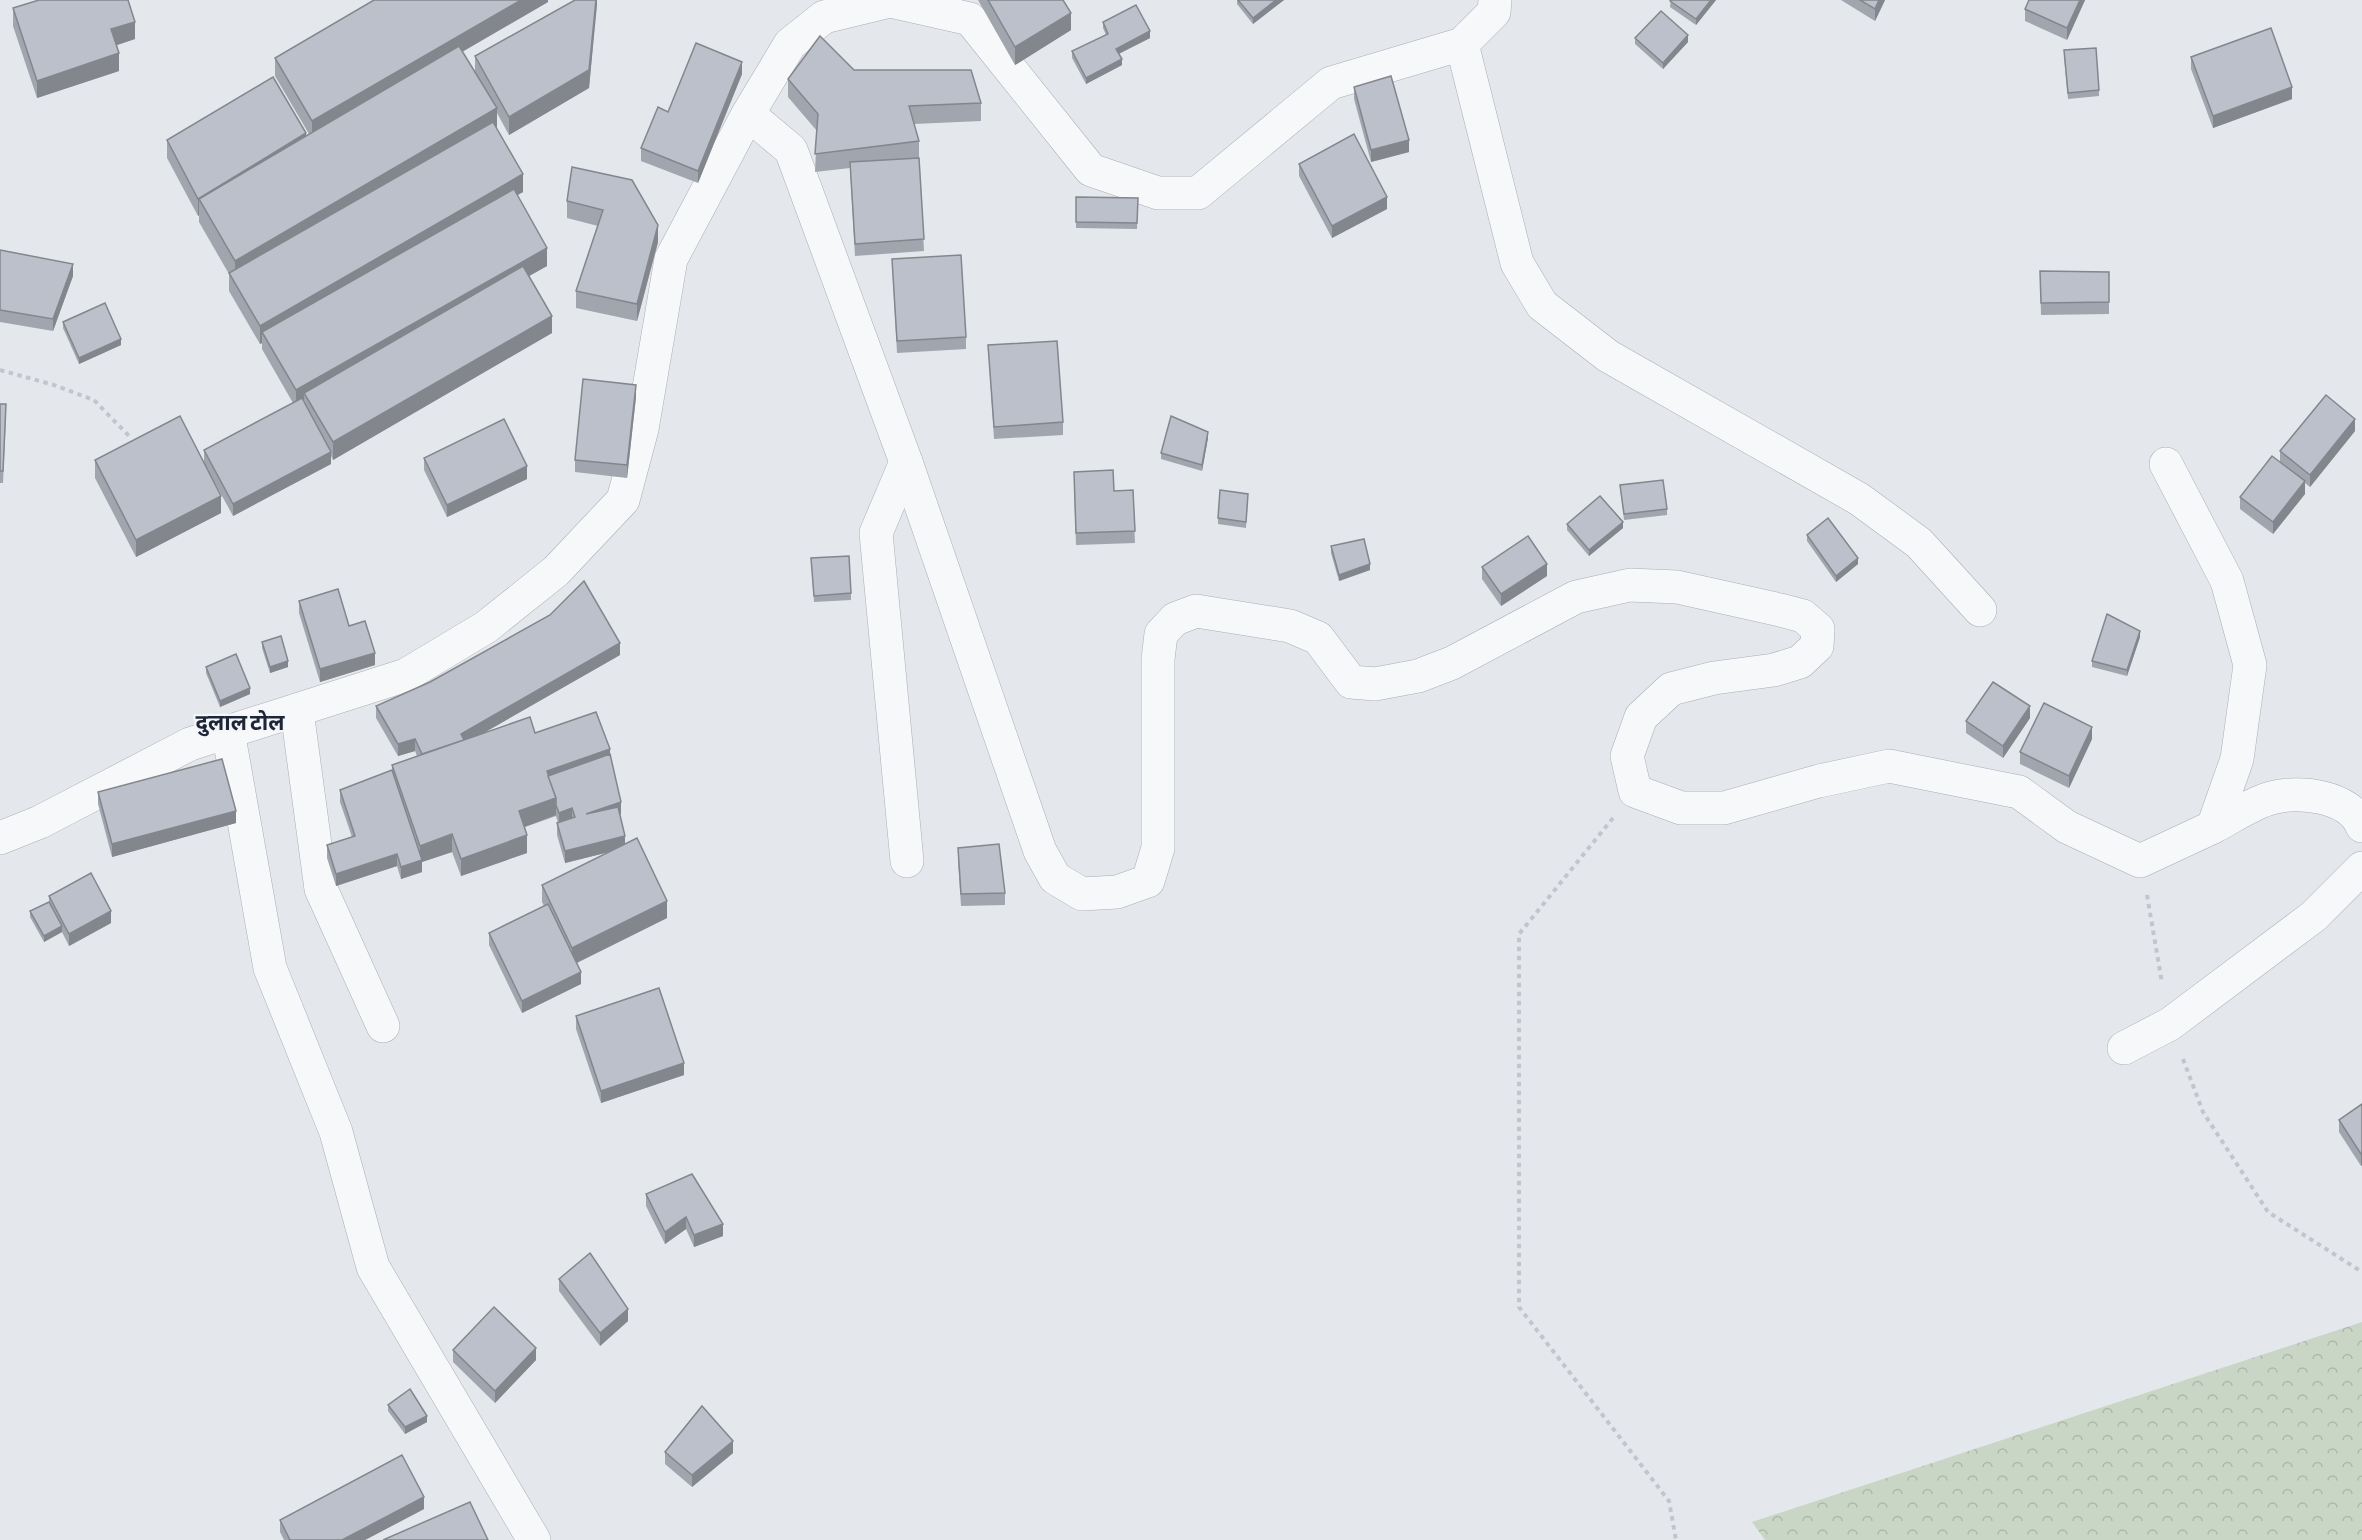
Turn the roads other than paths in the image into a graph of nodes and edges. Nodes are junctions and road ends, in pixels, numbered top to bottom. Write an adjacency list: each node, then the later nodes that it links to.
1 (1495, 0): 3 (street)
2 (837, 9): 3 (street); 4 (street)
3 (1462, 44): 7 (street)
4 (748, 114): 5 (street); 8 (street)
5 (906, 462): 11 (street); 13 (street)
6 (2166, 464): 11 (street)
7 (1980, 610)
8 (297, 711): 9 (street); 15 (street)
9 (228, 731): 12 (street); 17 (street)
10 (2362, 826): 11 (street)
11 (2212, 827)
12 (0, 838)
13 (907, 861)
14 (2362, 868): 16 (street)
15 (383, 1026)
16 (2124, 1047)
17 (534, 1540)

